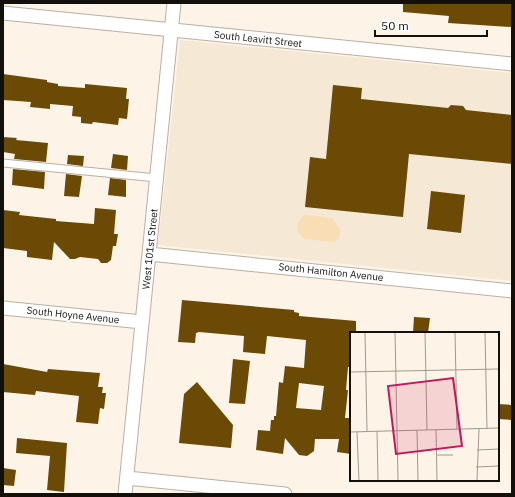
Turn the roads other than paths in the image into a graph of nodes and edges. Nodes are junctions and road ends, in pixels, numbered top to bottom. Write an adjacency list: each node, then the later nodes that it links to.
1 (174, 3): 3 (street, West 101st Street)
2 (3, 13): 3 (street, South Leavitt Street)
3 (172, 30): 4 (street, South Leavitt Street); 6 (street, West 101st Street)
4 (512, 64)
5 (3, 163): 6 (lane)
6 (157, 178): 7 (street, West 101st Street)
7 (149, 254): 8 (street, South Hamilton Avenue); 10 (street, West 101st Street)
8 (512, 291)
9 (3, 308): 10 (street, South Hoyne Avenue)
10 (142, 322): 11 (street, West 101st Street)
11 (127, 478): 12 (street, West 101st Street); 13 (street)
12 (125, 494)
13 (285, 494)

